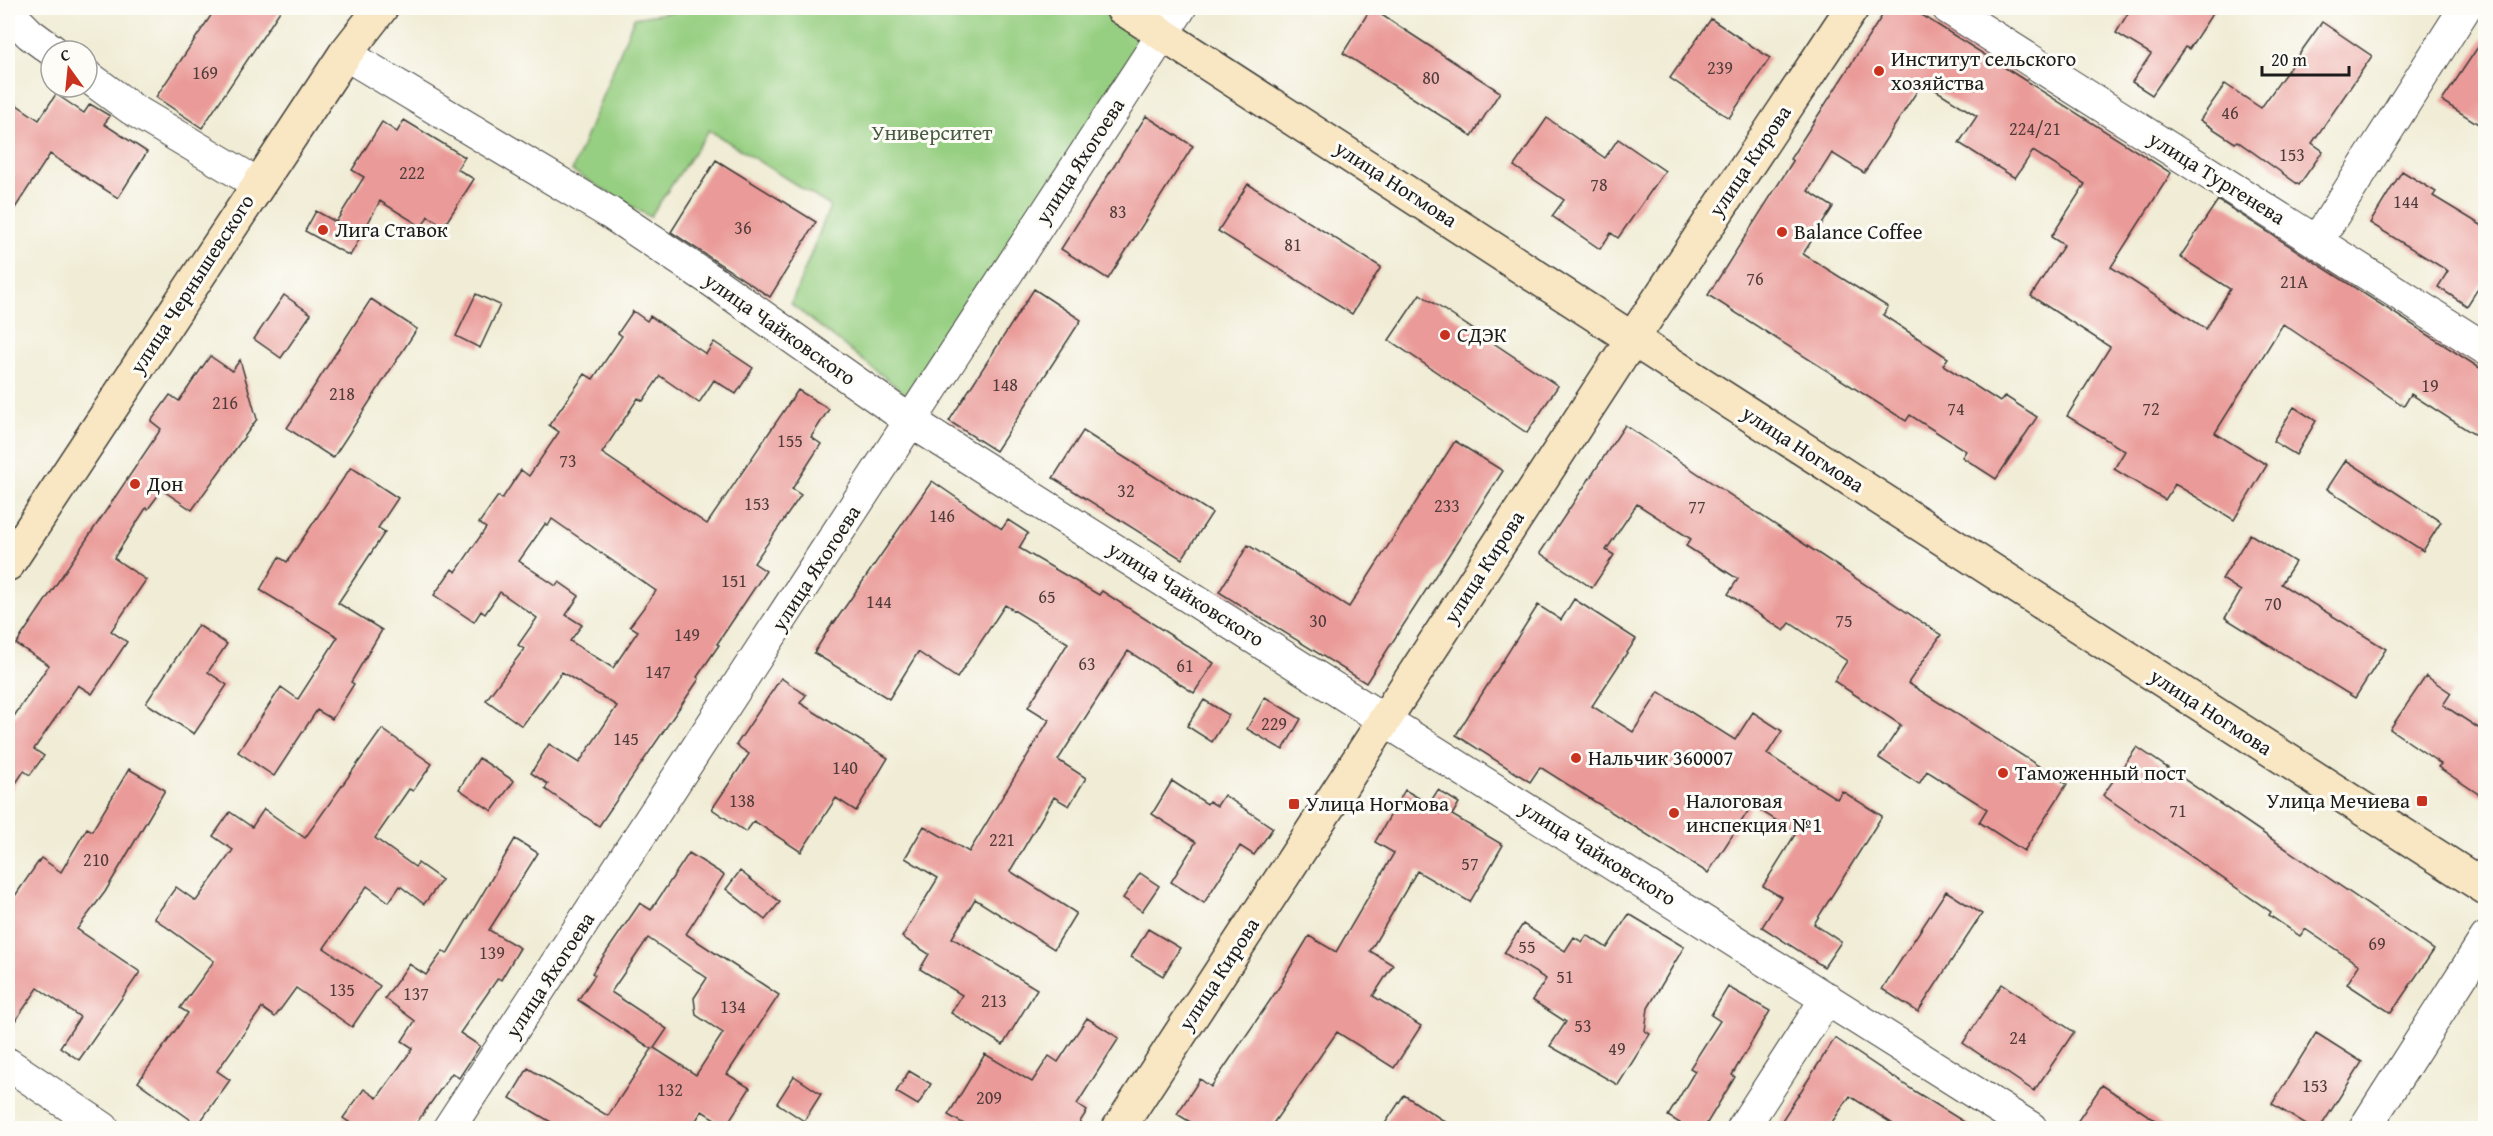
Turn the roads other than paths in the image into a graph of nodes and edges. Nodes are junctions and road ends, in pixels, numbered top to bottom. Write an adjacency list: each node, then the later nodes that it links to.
1 (381, 8): 10 (street, улица Чернышевского)
2 (1122, 8): 8 (street, улица Ногмова)
3 (1180, 8): 8 (street, улица Яхогоева)
4 (1852, 8): 14 (street, улица Кирова)
5 (1948, 8): 13 (street, улица Тургенева)
6 (2465, 8): 13 (street)
7 (8, 12): 9 (street)
8 (1162, 34): 14 (street, улица Ногмова); 16 (street, улица Яхогоева)
9 (39, 41)
10 (345, 54): 12 (street, улица Чернышевского); 16 (street, улица Чайковского)
11 (99, 85): 12 (street)
12 (258, 184): 17 (street, улица Чернышевского)
13 (2317, 241): 15 (street, улица Тургенева)
14 (1633, 338): 18 (street, улица Кирова); 19 (street, улица Ногмова)
15 (2486, 349)
16 (912, 422): 18 (street, улица Чайковского); 24 (street, улица Яхогоева)
17 (8, 564)
18 (1386, 720): 21 (street, улица Чайковского); 25 (street, улица Кирова)
19 (2486, 888)
20 (2486, 938): 28 (street)
21 (1827, 998): 26 (street); 27 (street, улица Чайковского)
22 (8, 1064): 23 (street)
23 (103, 1128)
24 (449, 1128)
25 (1119, 1128)
26 (1743, 1128)
27 (2031, 1128)
28 (2365, 1128)

